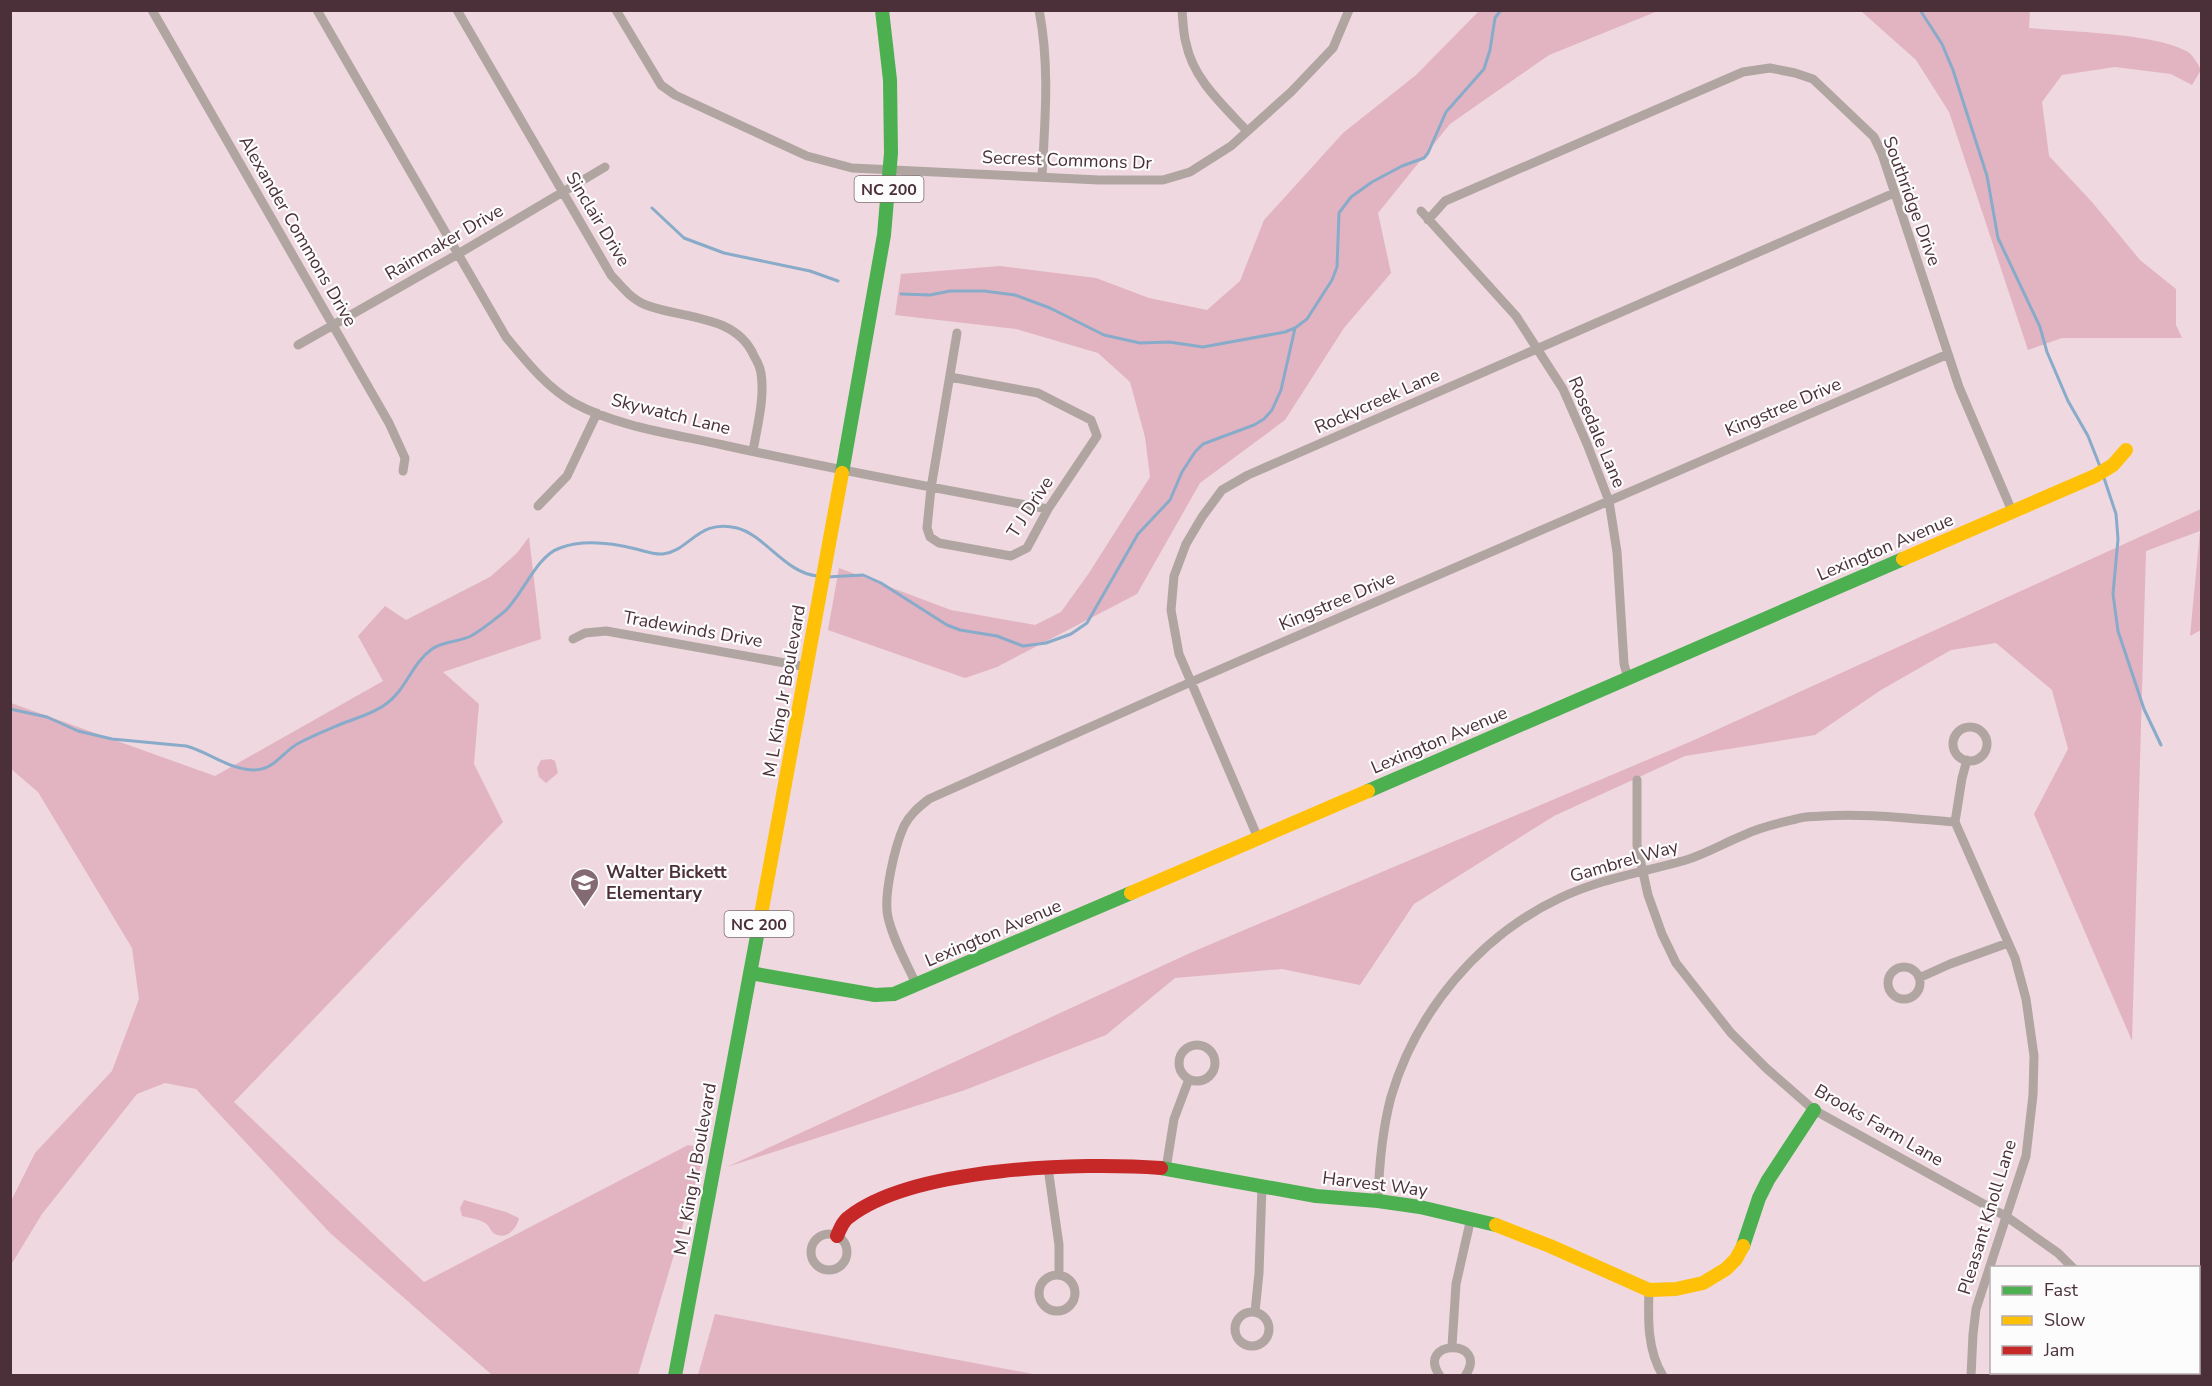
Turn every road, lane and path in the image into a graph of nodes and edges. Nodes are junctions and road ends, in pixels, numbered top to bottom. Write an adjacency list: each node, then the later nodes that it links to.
1 (152, 10): 18 (street, Alexander Commons Drive)
2 (317, 10): 17 (street, Skywatch Lane)
3 (457, 10): 13 (street, Sinclair Drive)
4 (616, 10): 11 (street, Secrest Commons Dr)
5 (882, 10): 11 (street, M L King Jr Boulevard / NC 200)
6 (1039, 10): 12 (street)
7 (1182, 10): 9 (street)
8 (1349, 10): 9 (street, Secrest Commons Dr)
9 (1247, 131): 12 (street, Secrest Commons Dr)
10 (605, 166): 13 (street, Rainmaker Drive)
11 (890, 169): 12 (street, Secrest Commons Dr); 28 (street, M L King Jr Boulevard / NC 200)
12 (1042, 176)
13 (562, 192): 17 (street, Rainmaker Drive); 26 (street, Sinclair Drive)
14 (1894, 193): 16 (street, Southridge Drive); 21 (street, Rockycreek Lane); 22 (street, Southridge Drive)
15 (1421, 211): 16 (street, Rosedale Lane)
16 (1428, 220): 21 (street, Rosedale Lane)
17 (458, 254): 18 (street, Rainmaker Drive); 24 (street, Skywatch Lane)
18 (333, 324): 20 (street, Rainmaker Drive); 27 (street, Alexander Commons Drive)
19 (957, 333): 23 (street, T J Drive)
20 (298, 345)
21 (1538, 349): 30 (street, Rosedale Lane); 37 (street, Rockycreek Lane)
22 (1948, 354): 30 (street, Kingstree Drive); 33 (street, Southridge Drive)
23 (950, 377): 29 (street, T J Drive); 32 (street, T J Drive)
24 (597, 413): 26 (street, Skywatch Lane); 31 (street)
25 (2126, 450): 33 (street, Lexington Avenue)
26 (753, 452): 28 (street, Skywatch Lane)
27 (403, 471)
28 (842, 471): 29 (street, Skywatch Lane); 35 (street, M L King Jr Boulevard / NC 200)
29 (931, 488): 32 (street, Skywatch Lane); 32 (street, T J Drive)
30 (1609, 501): 36 (street, Rosedale Lane); 37 (street, Kingstree Drive)
31 (538, 506)
32 (1048, 509)
33 (2012, 512): 36 (street, Lexington Avenue)
34 (573, 639): 35 (street, Tradewinds Drive)
35 (807, 667): 44 (street, M L King Jr Boulevard / NC 200)
36 (1628, 678): 41 (street, Lexington Avenue)
37 (1191, 682): 41 (street, Rockycreek Lane); 46 (street, Kingstree Drive)
38 (1967, 760): 40 (street)
39 (1637, 780): 42 (street, Brooks Farm Lane)
40 (1955, 822): 42 (street, Gambrel Way); 43 (street, Pleasant Knoll Lane)
41 (1258, 838): 46 (street, Lexington Avenue)
42 (1644, 872): 48 (street, Brooks Farm Lane); 52 (street, Gambrel Way)
43 (2008, 943): 45 (street); 53 (street, Pleasant Knoll Lane)
44 (750, 973): 46 (street, Lexington Avenue); 63 (street, M L King Jr Boulevard / NC 200)
45 (1919, 978)
46 (917, 986)
47 (1189, 1079): 50 (street)
48 (1814, 1110): 53 (street, Brooks Farm Lane); 60 (street, Harvest Way)
49 (1048, 1168): 50 (street, Harvest Way); 55 (street, Harvest Way); 59 (street)
50 (1167, 1169): 51 (street, Harvest Way)
51 (1262, 1186): 52 (street, Harvest Way); 61 (street)
52 (1378, 1201): 54 (street, Harvest Way)
53 (2007, 1217): 56 (street, Pleasant Knoll Lane); 57 (street, Brooks Farm Lane)
54 (1471, 1218): 60 (street, Harvest Way); 62 (street)
55 (837, 1236)
56 (1990, 1266)
57 (2071, 1266)
58 (1990, 1267): 67 (street, Pleasant Knoll Lane)
59 (1059, 1275): 59 (street)
60 (1649, 1290): 66 (street)
61 (1255, 1312)
62 (1452, 1346): 64 (street); 65 (street)
63 (675, 1376)
64 (1440, 1376)
65 (1465, 1376)
66 (1663, 1376)
67 (1971, 1376)

